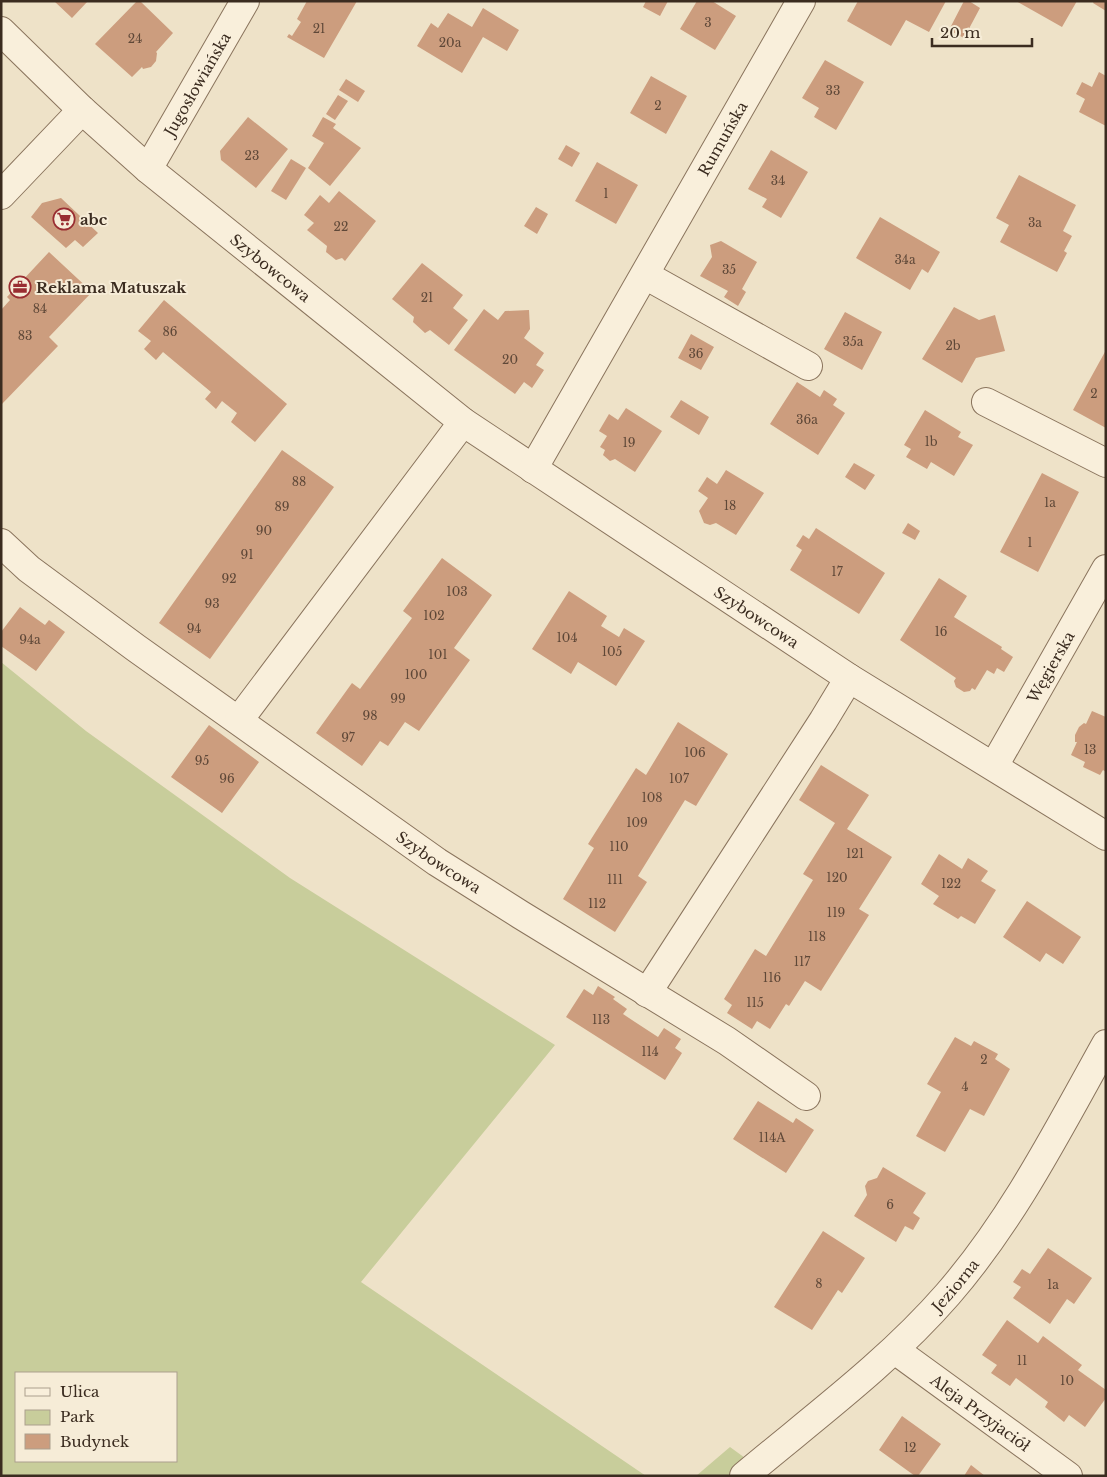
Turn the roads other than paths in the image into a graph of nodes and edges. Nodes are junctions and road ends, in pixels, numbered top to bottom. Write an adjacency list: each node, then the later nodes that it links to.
1 (245, 1): 5 (street, Jugosłowiańska)
2 (801, 1): 7 (street, Rumuńska)
3 (1, 31): 4 (street, Szybowcowa)
4 (82, 110): 5 (street, Szybowcowa); 6 (street)
5 (148, 169): 10 (street, Szybowcowa)
6 (1, 195)
7 (645, 275): 8 (street); 12 (street, Rumuńska)
8 (808, 366)
9 (986, 402): 11 (street)
10 (463, 422): 12 (street, Szybowcowa); 16 (street)
11 (1106, 462)
12 (533, 469): 15 (street, Szybowcowa)
13 (1, 543): 16 (street, Szybowcowa)
14 (1106, 568): 17 (street, Węgierska)
15 (849, 678): 17 (street, Szybowcowa); 19 (street)
16 (239, 720): 19 (street, Szybowcowa)
17 (994, 766): 18 (street, Szybowcowa)
18 (1106, 836)
19 (647, 993): 21 (street, Szybowcowa)
20 (1106, 1044): 22 (street, Jeziorna)
21 (806, 1096)
22 (895, 1350): 23 (street, Jeziorna); 24 (street, Aleja Przyjaciół)
23 (744, 1476)
24 (1068, 1476)

